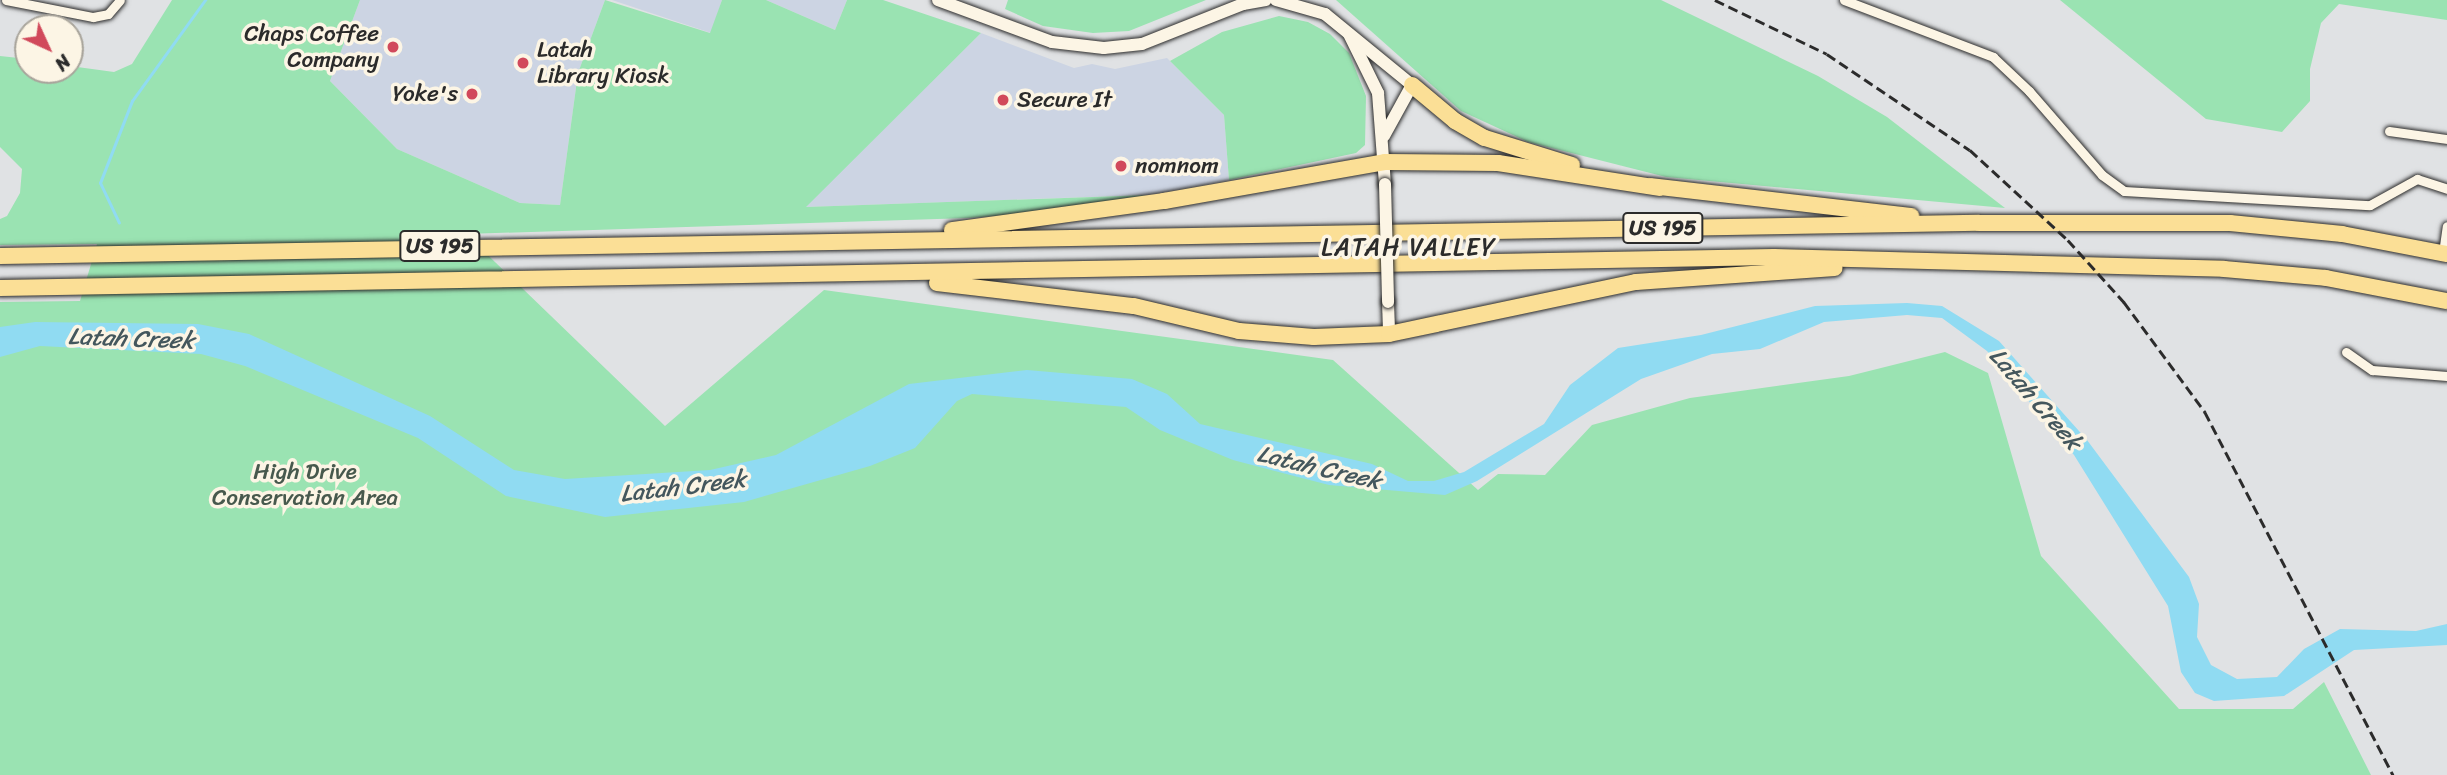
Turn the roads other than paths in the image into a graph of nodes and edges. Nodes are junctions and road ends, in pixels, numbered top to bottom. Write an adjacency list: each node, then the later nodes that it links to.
1 (6, 0): 2 (street)
2 (120, 0)
3 (937, 0): 4 (main road)
4 (1266, 0)
5 (1276, 0): 7 (main road)
6 (1844, 0): 14 (street)
7 (1347, 29): 8 (main road); 10 (main road)
8 (1412, 85): 10 (main road); 13 (highway)
9 (2389, 131): 11 (street)
10 (1384, 136): 12 (main road)
11 (2447, 139)
12 (1385, 162): 13 (highway); 17 (highway); 24 (main road, bridge)
13 (1659, 188): 15 (highway)
14 (2447, 189)
15 (1979, 223): 17 (highway, US 195); 18 (highway, US 195)
16 (2447, 226): 18 (street)
17 (881, 240): 19 (highway, US 195)
18 (2445, 254)
19 (0, 256)
20 (1975, 260): 21 (highway, US 195); 23 (highway, US 195); 24 (highway)
21 (875, 276): 22 (highway, US 195); 24 (highway)
22 (0, 288)
23 (2447, 301)
24 (1389, 334)
25 (2346, 352): 26 (street)
26 (2447, 376)

